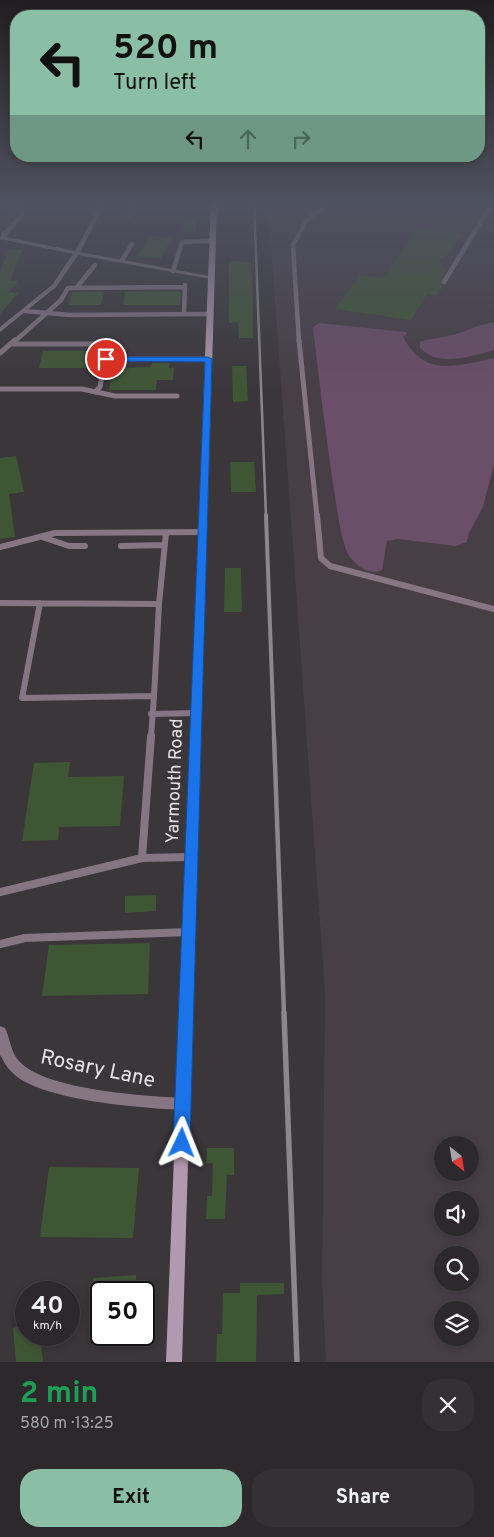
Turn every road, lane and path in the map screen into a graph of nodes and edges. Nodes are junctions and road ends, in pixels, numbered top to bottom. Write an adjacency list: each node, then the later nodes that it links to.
1 (95, 265): 11 (lane)
2 (68, 266): 12 (street)
3 (150, 266): 8 (street)
4 (174, 266): 8 (lane)
5 (211, 266): 9 (main road, Yarmouth Road)
6 (294, 266): 34 (lane)
7 (454, 266): 10 (lane)
8 (173, 270): 9 (street)
9 (211, 277): 15 (main road, Yarmouth Road)
10 (444, 282)
11 (76, 287): 13 (lane); 14 (lane)
12 (24, 311): 13 (lane); 16 (street)
13 (46, 314): 14 (lane); 17 (lane)
14 (184, 314): 15 (lane)
15 (210, 314): 20 (main road, Yarmouth Road)
16 (0, 330)
17 (10, 344): 18 (lane); 19 (lane)
18 (0, 353)
19 (106, 359): 20 (lane); 22 (lane)
20 (208, 359): 24 (main road, Yarmouth Road)
21 (0, 389): 22 (lane)
22 (95, 392): 23 (lane)
23 (177, 396)
24 (203, 532): 25 (lane); 36 (main road, Yarmouth Road)
25 (166, 533): 26 (lane); 27 (lane)
26 (41, 537): 28 (lane); 30 (lane)
27 (165, 545): 29 (lane); 33 (lane)
28 (85, 546)
29 (121, 546)
30 (0, 548)
31 (0, 603): 32 (lane)
32 (40, 603): 33 (lane); 35 (lane)
33 (159, 604): 35 (lane)
34 (494, 609)
35 (154, 696): 37 (lane)
36 (196, 713): 37 (lane); 39 (main road, Yarmouth Road)
37 (152, 714): 38 (lane)
38 (142, 858): 39 (lane); 40 (lane)
39 (192, 858): 41 (main road, Yarmouth Road)
40 (0, 892)
41 (189, 932): 42 (lane); 44 (main road, Yarmouth Road)
42 (0, 944)
43 (0, 1032): 44 (street, Rosary Lane)
44 (183, 1104): 45 (main road, Yarmouth Road)
45 (174, 1362)

